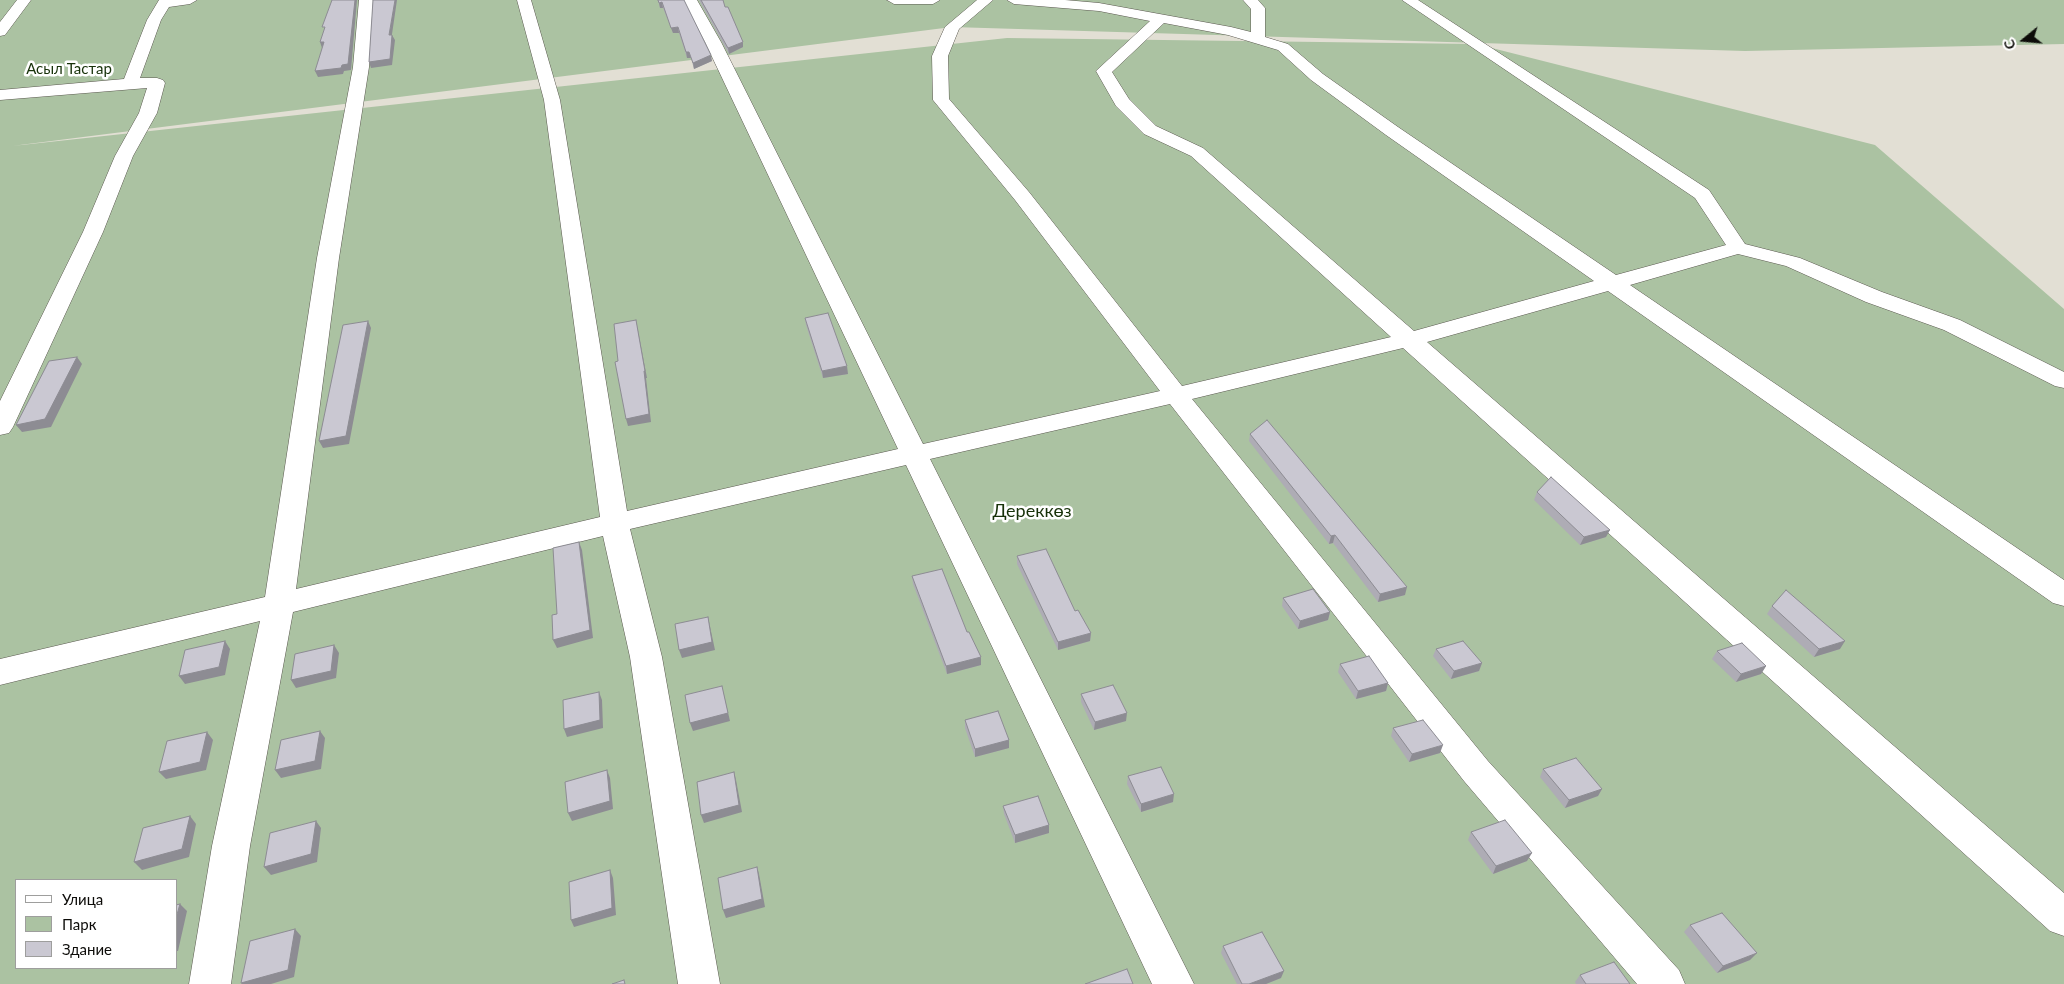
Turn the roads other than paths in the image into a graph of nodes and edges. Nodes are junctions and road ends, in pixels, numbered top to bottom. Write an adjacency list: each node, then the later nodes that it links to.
1 (24, 0): 14 (street)
2 (190, 0): 12 (street)
3 (366, 0): 27 (street)
4 (524, 0): 25 (street)
5 (690, 0): 24 (street)
6 (894, 0): 7 (street)
7 (933, 0)
8 (986, 0): 22 (street)
9 (1014, 0): 13 (street)
10 (1250, 0): 15 (street)
11 (1409, 0): 18 (street)
12 (165, 1): 16 (street)
13 (1155, 11): 15 (street); 20 (street)
14 (0, 32)
15 (1258, 39): 19 (street)
16 (130, 83): 17 (street); 23 (street)
17 (0, 95)
18 (1738, 248): 19 (street); 21 (street)
19 (1612, 284): 20 (street); 26 (street)
20 (1410, 339): 22 (street); 29 (street)
21 (2064, 381)
22 (1176, 395): 24 (street); 33 (street)
23 (0, 427)
24 (913, 455): 25 (street); 32 (street)
25 (615, 524): 27 (street); 31 (street)
26 (2064, 595)
27 (279, 603): 28 (street); 30 (street)
28 (0, 672)
29 (2064, 918)
30 (210, 984)
31 (699, 984)
32 (1173, 984)
33 (1664, 984)

